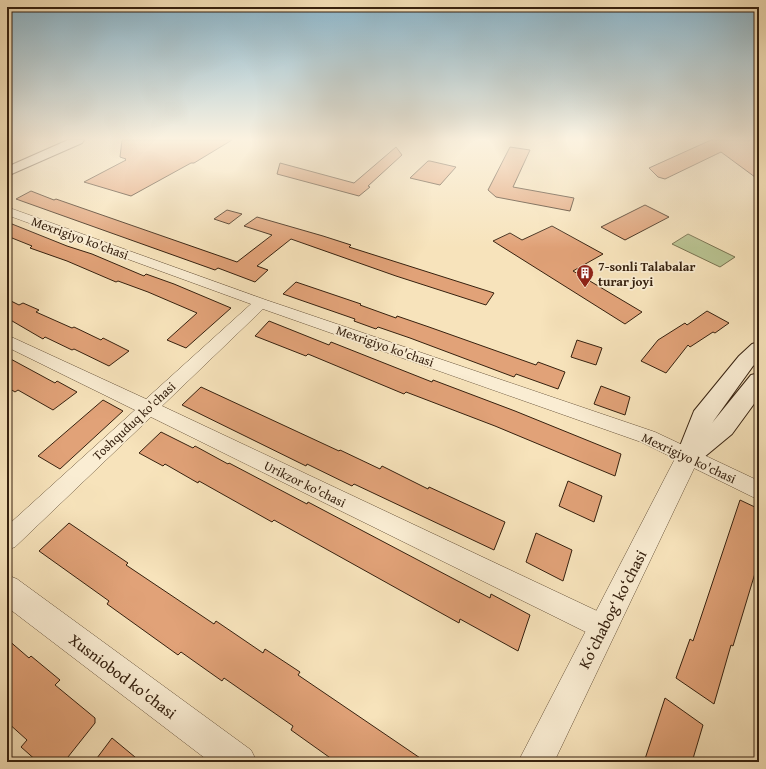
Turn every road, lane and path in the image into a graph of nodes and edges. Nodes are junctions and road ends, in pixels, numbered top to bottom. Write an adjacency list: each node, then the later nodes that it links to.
1 (7, 212): 2 (street, Mexrigiyo ko'chasi)
2 (261, 303): 6 (street, Toshquduq ko'chasi); 7 (street, Mexrigiyo ko'chasi)
3 (7, 340): 6 (street, Urikzor ko'chasi)
4 (759, 349): 7 (main road, Ko‘chabog‘ ko‘chasi)
5 (759, 381): 7 (main road, Ko‘chabog‘ ko‘chasi)
6 (147, 409): 9 (street, Toshquduq ko'chasi); 11 (street, Urikzor ko'chasi)
7 (688, 456): 8 (street, Mexrigiyo ko'chasi); 11 (street, Ko‘chabog‘ ko‘chasi)
8 (759, 491)
9 (7, 540)
10 (7, 589): 12 (street, Xusniobod ko'chasi)
11 (603, 627): 13 (street, Ko‘chabog‘ ko‘chasi)
12 (239, 762)
13 (536, 762)

